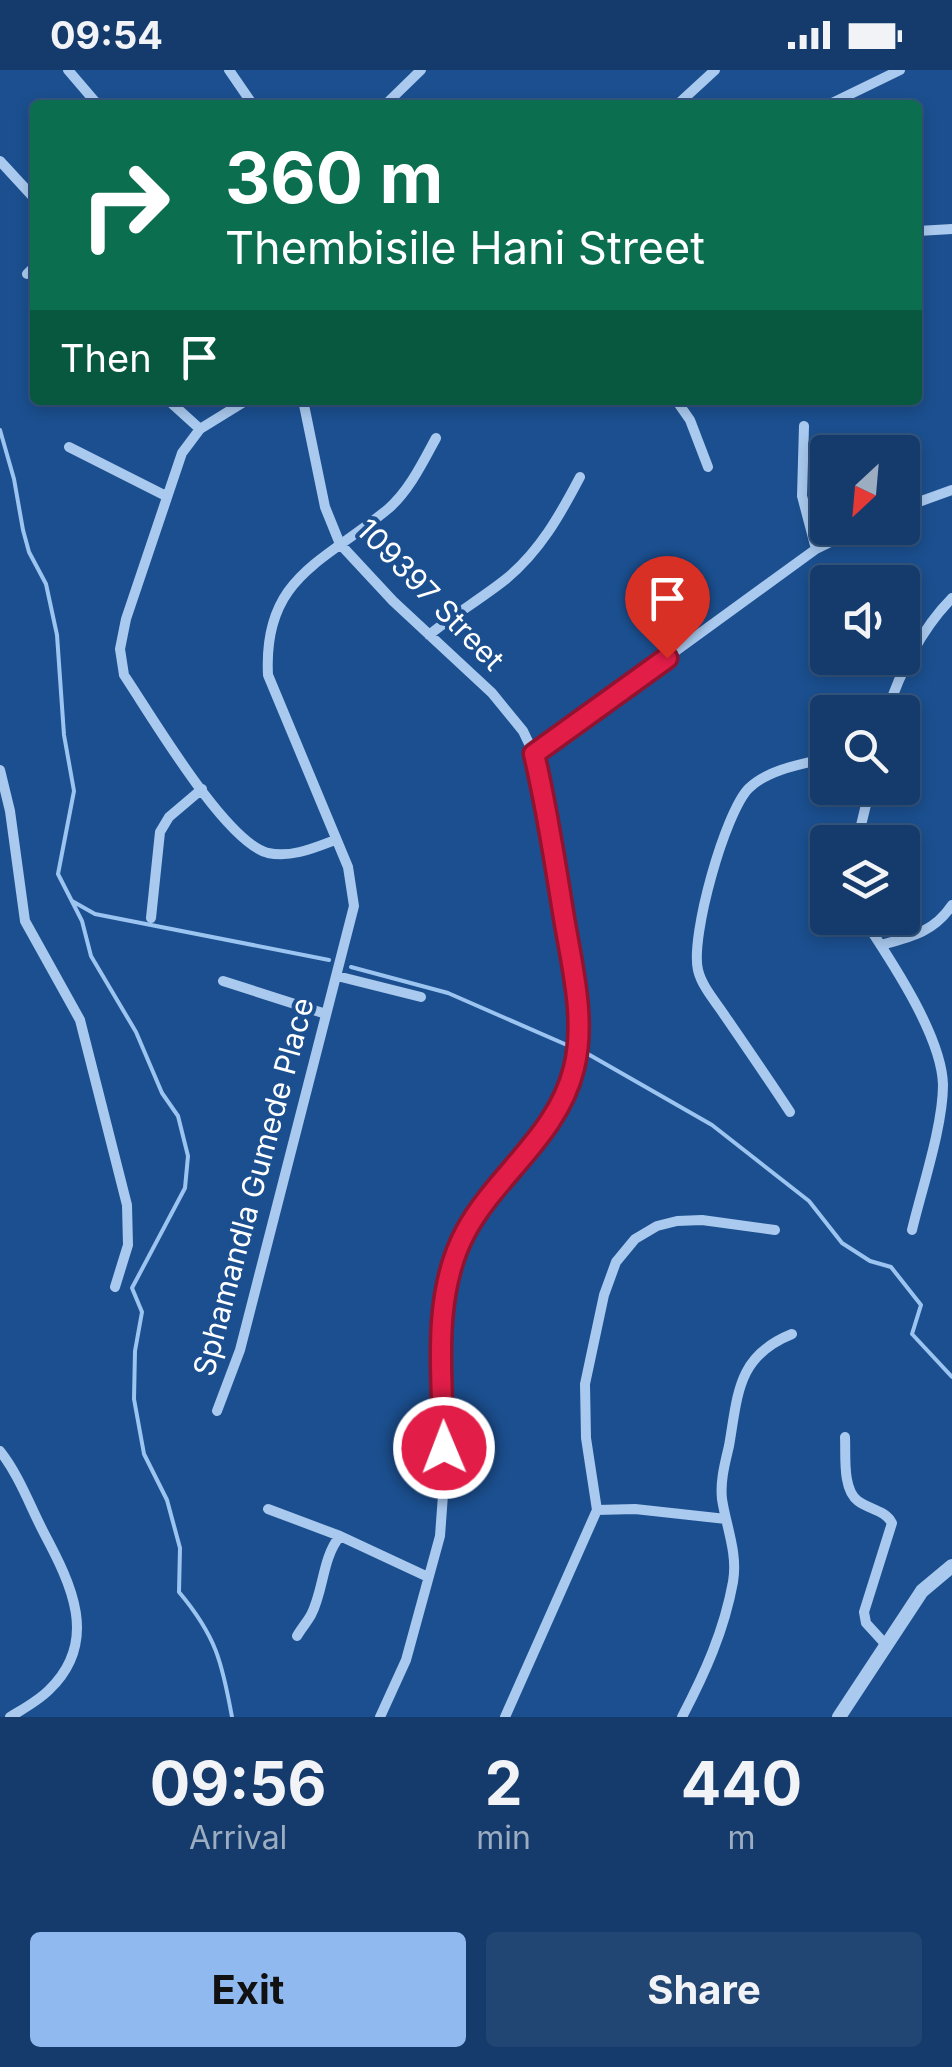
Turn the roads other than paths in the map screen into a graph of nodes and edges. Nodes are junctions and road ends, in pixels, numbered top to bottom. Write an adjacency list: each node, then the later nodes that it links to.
1 (68, 70): 6 (street)
2 (229, 70): 7 (street)
3 (420, 70): 8 (street)
4 (714, 70): 9 (street)
5 (900, 70): 10 (street)
6 (94, 100)
7 (250, 100)
8 (390, 100)
9 (686, 100)
10 (838, 100)
11 (0, 161): 12 (street)
12 (30, 194)
13 (952, 229): 14 (street)
14 (922, 231)
15 (173, 405): 20 (street)
16 (240, 405): 20 (street)
17 (304, 405): 28 (street, 109397 Street)
18 (680, 405): 23 (street)
19 (804, 426): 30 (street)
20 (200, 430): 26 (street)
21 (436, 438): 28 (street, Sphamandla Gumede Place)
22 (68, 447): 26 (street)
23 (708, 466)
24 (580, 477): 32 (street)
25 (952, 490): 27 (street)
26 (166, 496): 37 (street)
27 (920, 502)
28 (340, 544): 32 (street, 109397 Street); 38 (street, Sphamandla Gumede Place)
29 (826, 545): 30 (street)
30 (816, 550): 34 (street)
31 (952, 598): 33 (street)
32 (429, 636): 34 (street, 109397 Street)
33 (894, 695)
34 (534, 754): 60 (street, 109397 Street)
35 (810, 763): 47 (street)
36 (0, 770): 50 (street)
37 (202, 789): 38 (street); 40 (street)
38 (335, 840): 43 (street, Sphamandla Gumede Place)
39 (952, 905): 42 (street)
40 (151, 918)
41 (875, 935): 42 (street)
42 (881, 945): 49 (street)
43 (336, 976): 45 (street, Sphamandla Gumede Place); 46 (street, Sphamandla Gumede Place)
44 (223, 981): 46 (street)
45 (421, 997)
46 (326, 1014): 52 (street, Sphamandla Gumede Place)
47 (790, 1112)
48 (774, 1230): 56 (street)
49 (912, 1230)
50 (115, 1286)
51 (792, 1334): 57 (street)
52 (217, 1411)
53 (845, 1437): 62 (street)
54 (0, 1451): 63 (street)
55 (268, 1509): 58 (street)
56 (598, 1510): 57 (street); 65 (street)
57 (726, 1519): 66 (street)
58 (340, 1536): 60 (street); 61 (street)
59 (952, 1566): 62 (street)
60 (428, 1577): 64 (street, 109397 Street)
61 (296, 1636)
62 (886, 1646): 67 (street)
63 (10, 1717)
64 (380, 1717)
65 (505, 1717)
66 (682, 1717)
67 (839, 1717)

